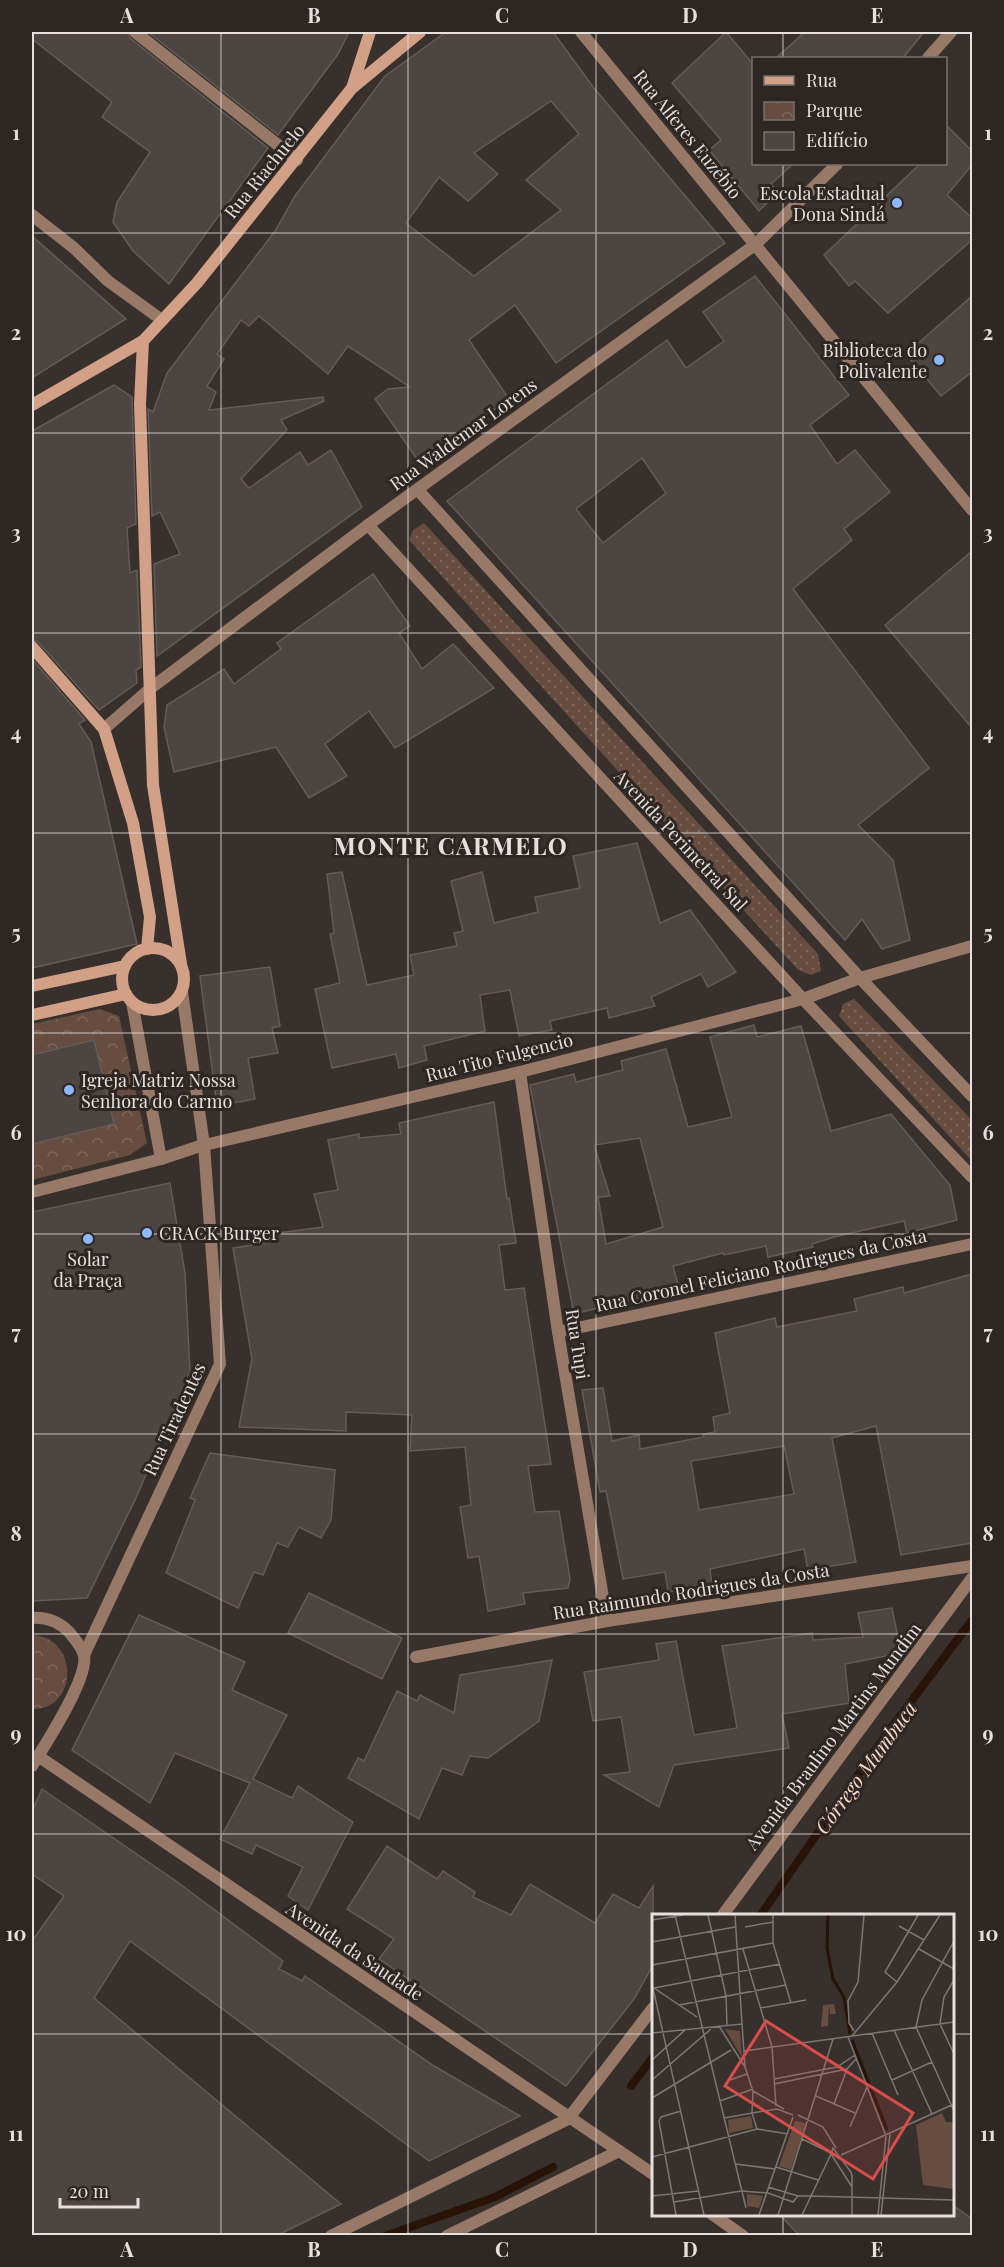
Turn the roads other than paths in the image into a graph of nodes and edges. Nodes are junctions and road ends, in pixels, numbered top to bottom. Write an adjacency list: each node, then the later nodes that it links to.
1 (135, 32): 8 (street)
2 (370, 32): 7 (main road)
3 (420, 32): 7 (main road, Rua Riachuelo)
4 (581, 32): 11 (street, Rua Alferes Euzébio)
5 (951, 32): 6 (street)
6 (929, 57)
7 (352, 88): 8 (main road, Rua Riachuelo)
8 (297, 160): 12 (main road, Rua Riachuelo)
9 (836, 165): 11 (street, Rua Waldemar Lorens)
10 (32, 214): 12 (street)
11 (756, 244): 15 (street, Rua Waldemar Lorens); 16 (street, Rua Alferes Euzébio)
12 (162, 320): 13 (main road, Rua Riachuelo)
13 (143, 342): 14 (main road, Rua Riachuelo); 19 (main road)
14 (32, 405)
15 (418, 490): 17 (street, Rua Waldemar Lorens); 25 (street)
16 (972, 510)
17 (368, 525): 19 (street, Rua Waldemar Lorens); 29 (street, Avenida Perimetral Sul)
18 (32, 647): 20 (main road)
19 (151, 688): 20 (street, Rua Waldemar Lorens); 23 (main road)
20 (104, 729): 22 (main road)
21 (972, 946): 25 (street, Rua Tito Fulgencio)
22 (147, 949): 23 (main road); 24 (main road)
23 (181, 964): 27 (main road)
24 (125, 966): 26 (main road); 28 (main road)
25 (860, 978): 29 (street, Rua Tito Fulgencio); 32 (street)
26 (32, 986)
27 (182, 992): 28 (main road); 33 (street, Rua Tiradentes)
28 (129, 998): 30 (main road); 34 (street)
29 (803, 999): 31 (street, Rua Tito Fulgencio); 35 (street, Avenida Perimetral Sul)
30 (32, 1015)
31 (520, 1072): 33 (street, Rua Tito Fulgencio); 38 (street, Rua Tupi)
32 (972, 1096)
33 (204, 1145): 34 (street, Rua Tito Fulgencio); 43 (street, Rua Tiradentes)
34 (161, 1159): 36 (street, Rua Tito Fulgencio)
35 (972, 1177)
36 (32, 1192)
37 (972, 1244): 38 (street, Rua Coronel Feliciano Rodrigues da Costa)
38 (558, 1332): 42 (street, Rua Tupi)
39 (972, 1566): 42 (street, Rua Raimundo Rodrigues da Costa)
40 (972, 1578): 46 (street, Avenida Braulino Martins Mundim)
41 (32, 1618): 43 (street)
42 (607, 1621): 44 (street, Rua Raimundo Rodrigues da Costa)
43 (84, 1655): 45 (street, Rua Tiradentes)
44 (416, 1658)
45 (35, 1761): 48 (street, Avenida da Saudade)
46 (723, 1914)
47 (652, 2009): 48 (street)
48 (572, 2122): 49 (street, Avenida da Saudade); 52 (street)
49 (619, 2151): 50 (street, Avenida da Saudade); 53 (street)
50 (652, 2173)
51 (715, 2216): 54 (street)
52 (331, 2235)
53 (447, 2235)
54 (743, 2235)

